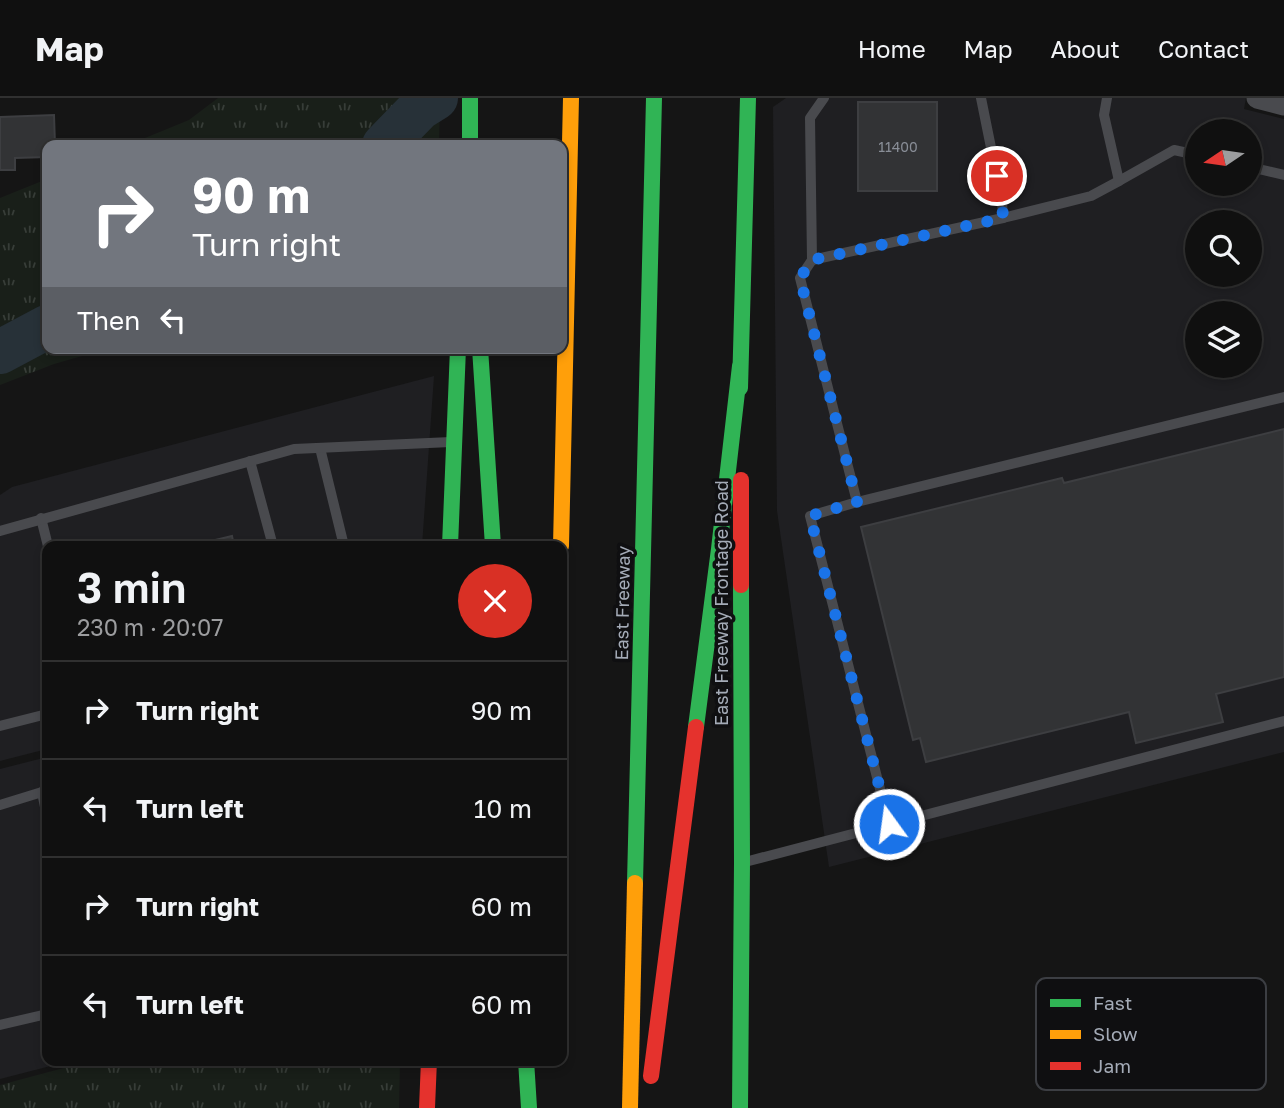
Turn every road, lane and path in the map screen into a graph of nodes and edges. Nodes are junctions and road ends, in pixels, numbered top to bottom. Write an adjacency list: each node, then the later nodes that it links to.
1 (470, 98): 10 (main road)
2 (571, 98): 17 (main road)
3 (654, 98): 49 (main road, East Freeway)
4 (748, 98): 21 (main road, East Freeway Frontage Road)
5 (824, 98): 16 (lane)
6 (981, 98): 15 (lane)
7 (1107, 98): 14 (lane)
8 (1257, 98): 9 (street)
9 (1284, 105)
10 (470, 140)
11 (1185, 152): 14 (lane)
12 (1262, 170): 13 (lane)
13 (1284, 175)
14 (1119, 181): 15 (lane)
15 (1003, 218): 16 (lane)
16 (812, 260): 26 (lane)
17 (567, 270)
18 (458, 354): 23 (main road)
19 (480, 354): 33 (main road)
20 (565, 354): 34 (main road)
21 (740, 366): 41 (main road, East Freeway Frontage Road); 46 (main road)
22 (1284, 397): 26 (lane)
23 (454, 442): 24 (lane); 32 (main road)
24 (320, 448): 25 (lane); 31 (lane)
25 (250, 461): 27 (lane); 30 (lane)
26 (857, 502): 40 (lane)
27 (41, 518): 28 (lane); 29 (lane)
28 (0, 531)
29 (47, 541)
30 (272, 541)
31 (343, 541)
32 (450, 541)
33 (493, 541)
34 (561, 541)
35 (42, 715): 37 (lane)
36 (1284, 721): 40 (lane)
37 (0, 726)
38 (42, 792): 39 (lane)
39 (0, 805)
40 (889, 824): 41 (lane)
41 (742, 863): 50 (main road, East Freeway Frontage Road)
42 (42, 1015): 43 (lane)
43 (0, 1025)
44 (429, 1066): 47 (main road)
45 (526, 1066): 48 (main road)
46 (649, 1094)
47 (427, 1108)
48 (529, 1108)
49 (630, 1108)
50 (740, 1108)

